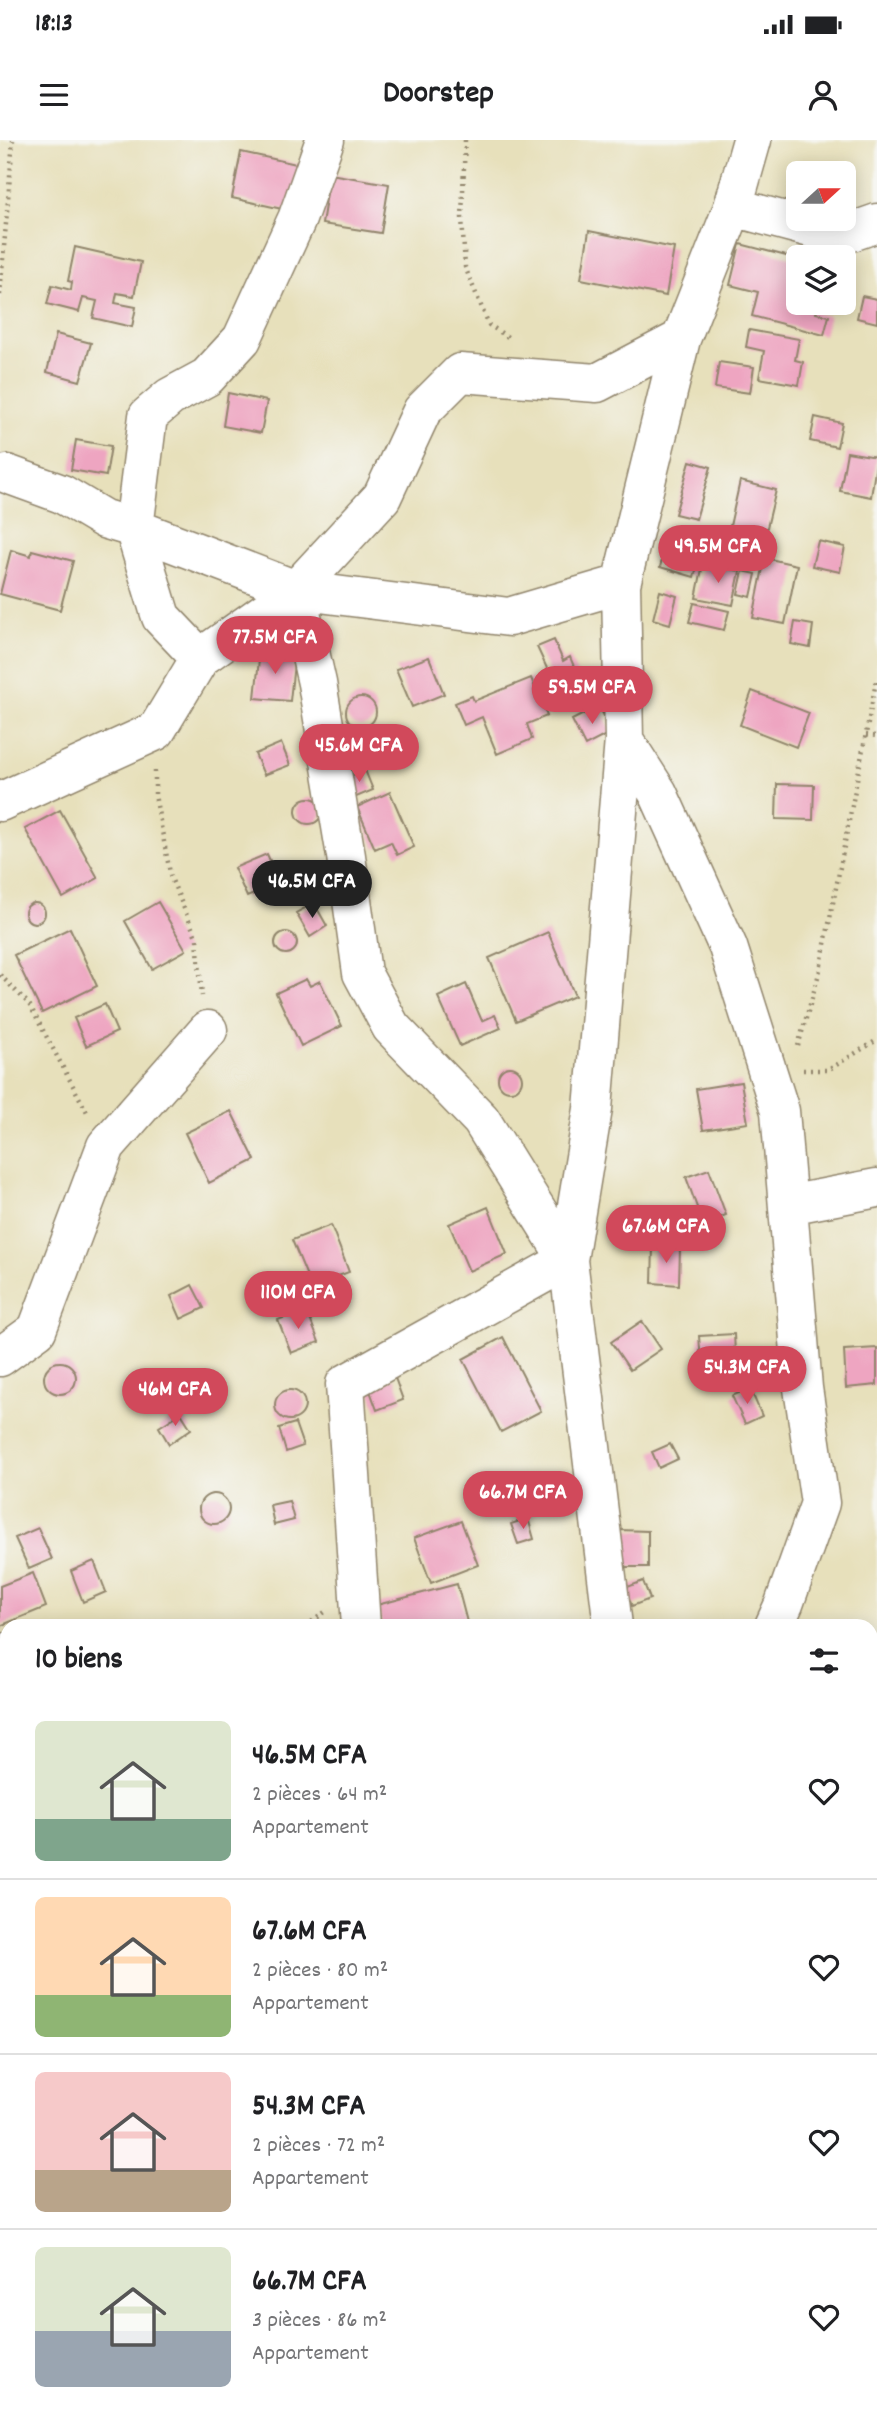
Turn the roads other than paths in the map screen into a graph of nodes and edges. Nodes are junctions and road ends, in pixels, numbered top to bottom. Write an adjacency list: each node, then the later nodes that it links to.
1 (325, 140): 7 (street)
2 (752, 140): 3 (street)
3 (733, 206): 4 (street); 5 (street)
4 (877, 223)
5 (681, 340): 8 (street); 9 (street)
6 (7, 474): 7 (street)
7 (134, 528): 9 (street); 10 (street)
8 (621, 584): 9 (street); 11 (street)
9 (296, 590): 10 (street); 16 (street)
10 (200, 659): 12 (street)
11 (624, 740): 15 (street); 16 (street)
12 (0, 802)
13 (208, 1030): 17 (street)
14 (877, 1188): 15 (street)
15 (788, 1205): 20 (street)
16 (568, 1261): 18 (street); 19 (street)
17 (0, 1357)
18 (361, 1619)
19 (612, 1619)
20 (777, 1619)

